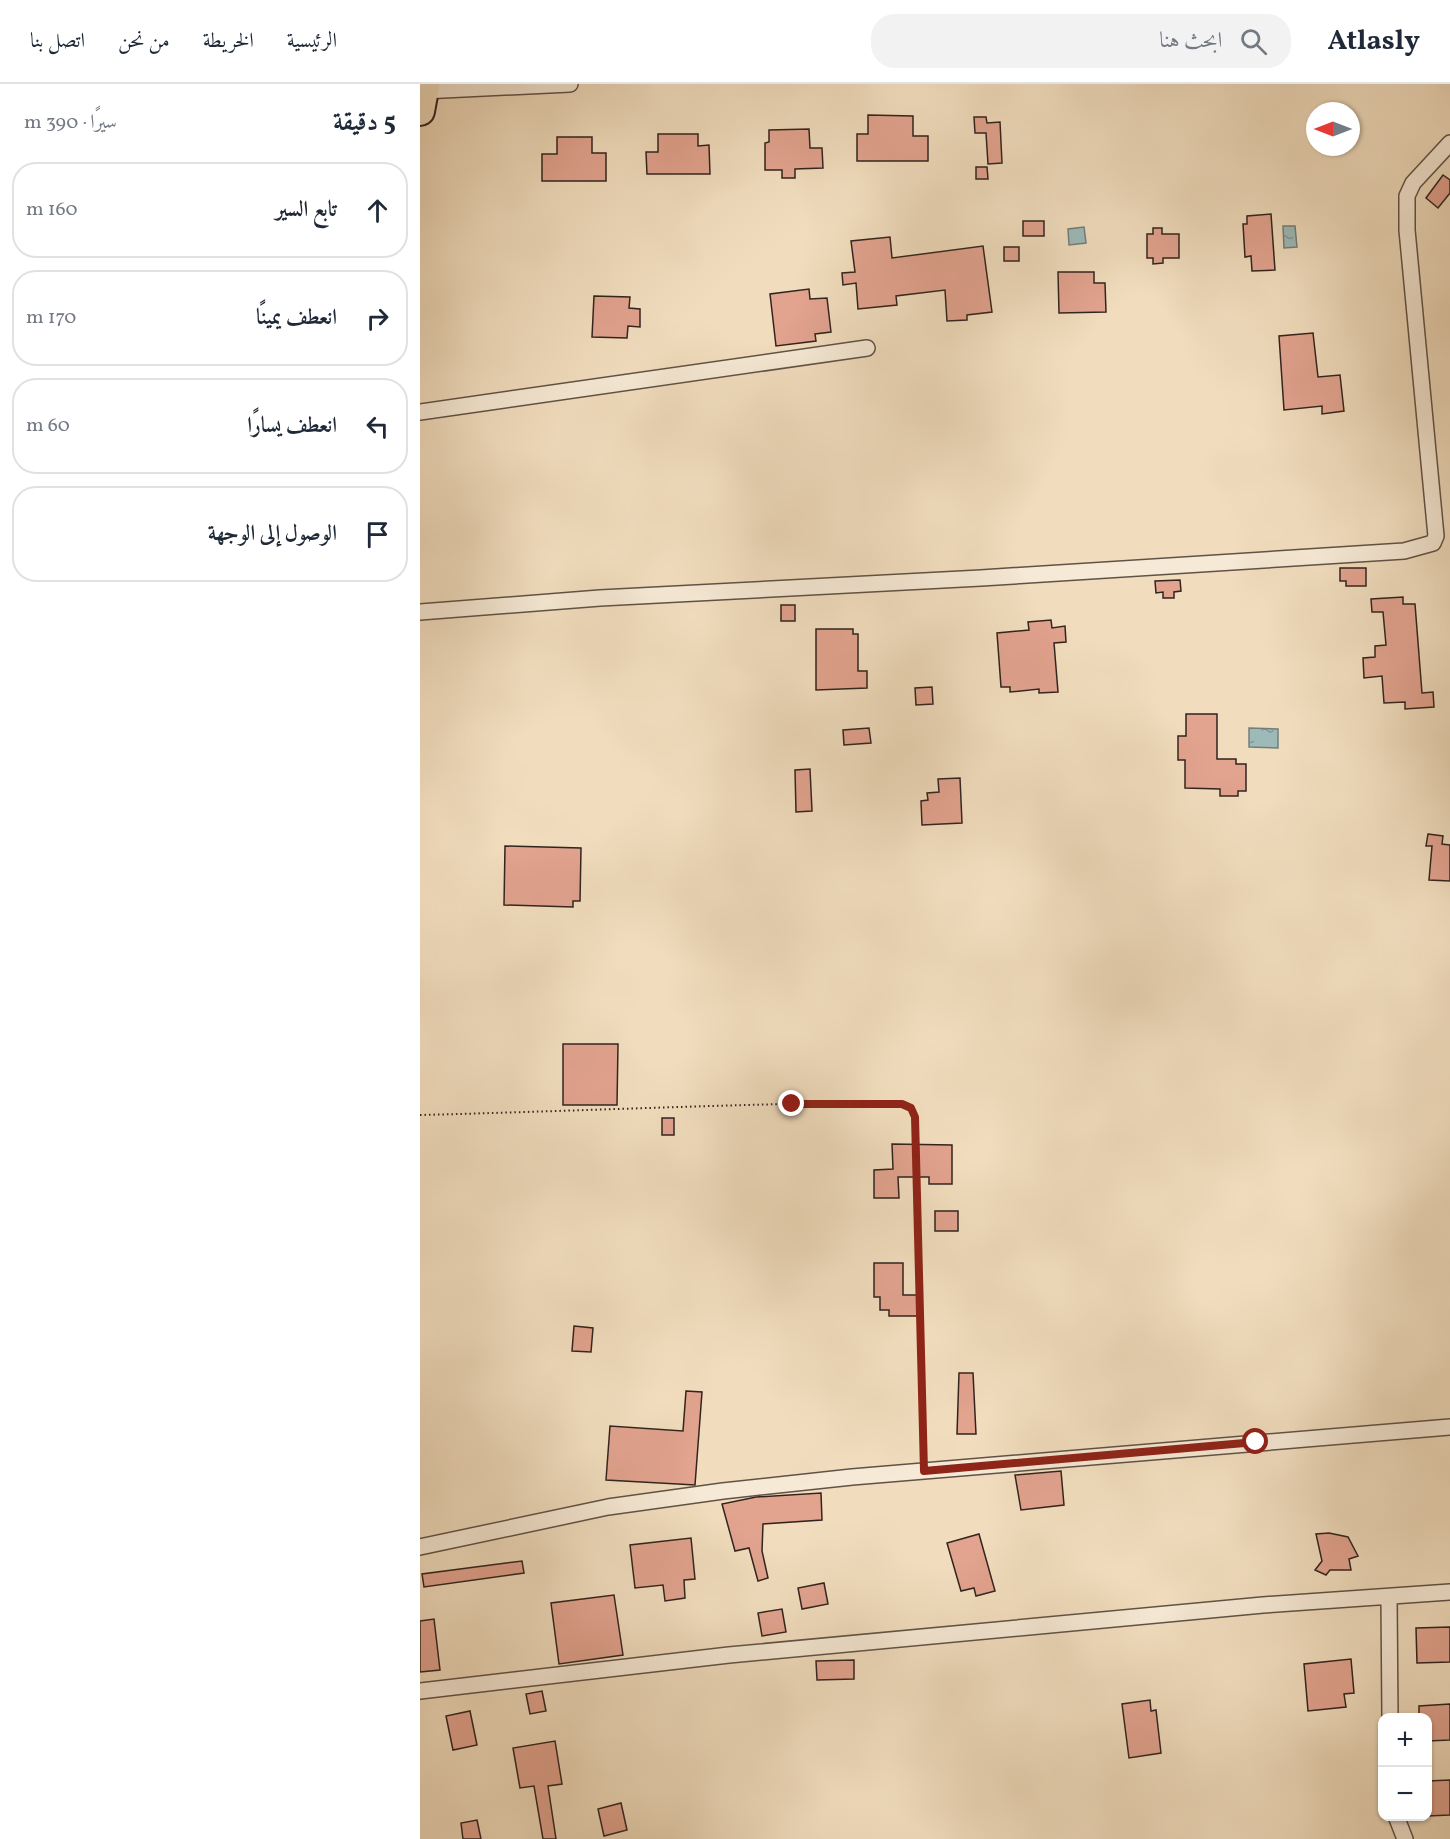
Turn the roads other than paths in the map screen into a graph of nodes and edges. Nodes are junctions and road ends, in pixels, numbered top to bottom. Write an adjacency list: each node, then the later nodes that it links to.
1 (570, 84): 2 (street)
2 (423, 95)
3 (1450, 143): 6 (street)
4 (867, 348): 5 (street)
5 (420, 412)
6 (420, 612)
7 (1450, 1427): 8 (street)
8 (420, 1547)
9 (1450, 1592): 10 (street)
10 (1389, 1598): 11 (street); 12 (street)
11 (420, 1691)
12 (1390, 1713)
13 (1398, 1821): 14 (street)
14 (1405, 1839)

